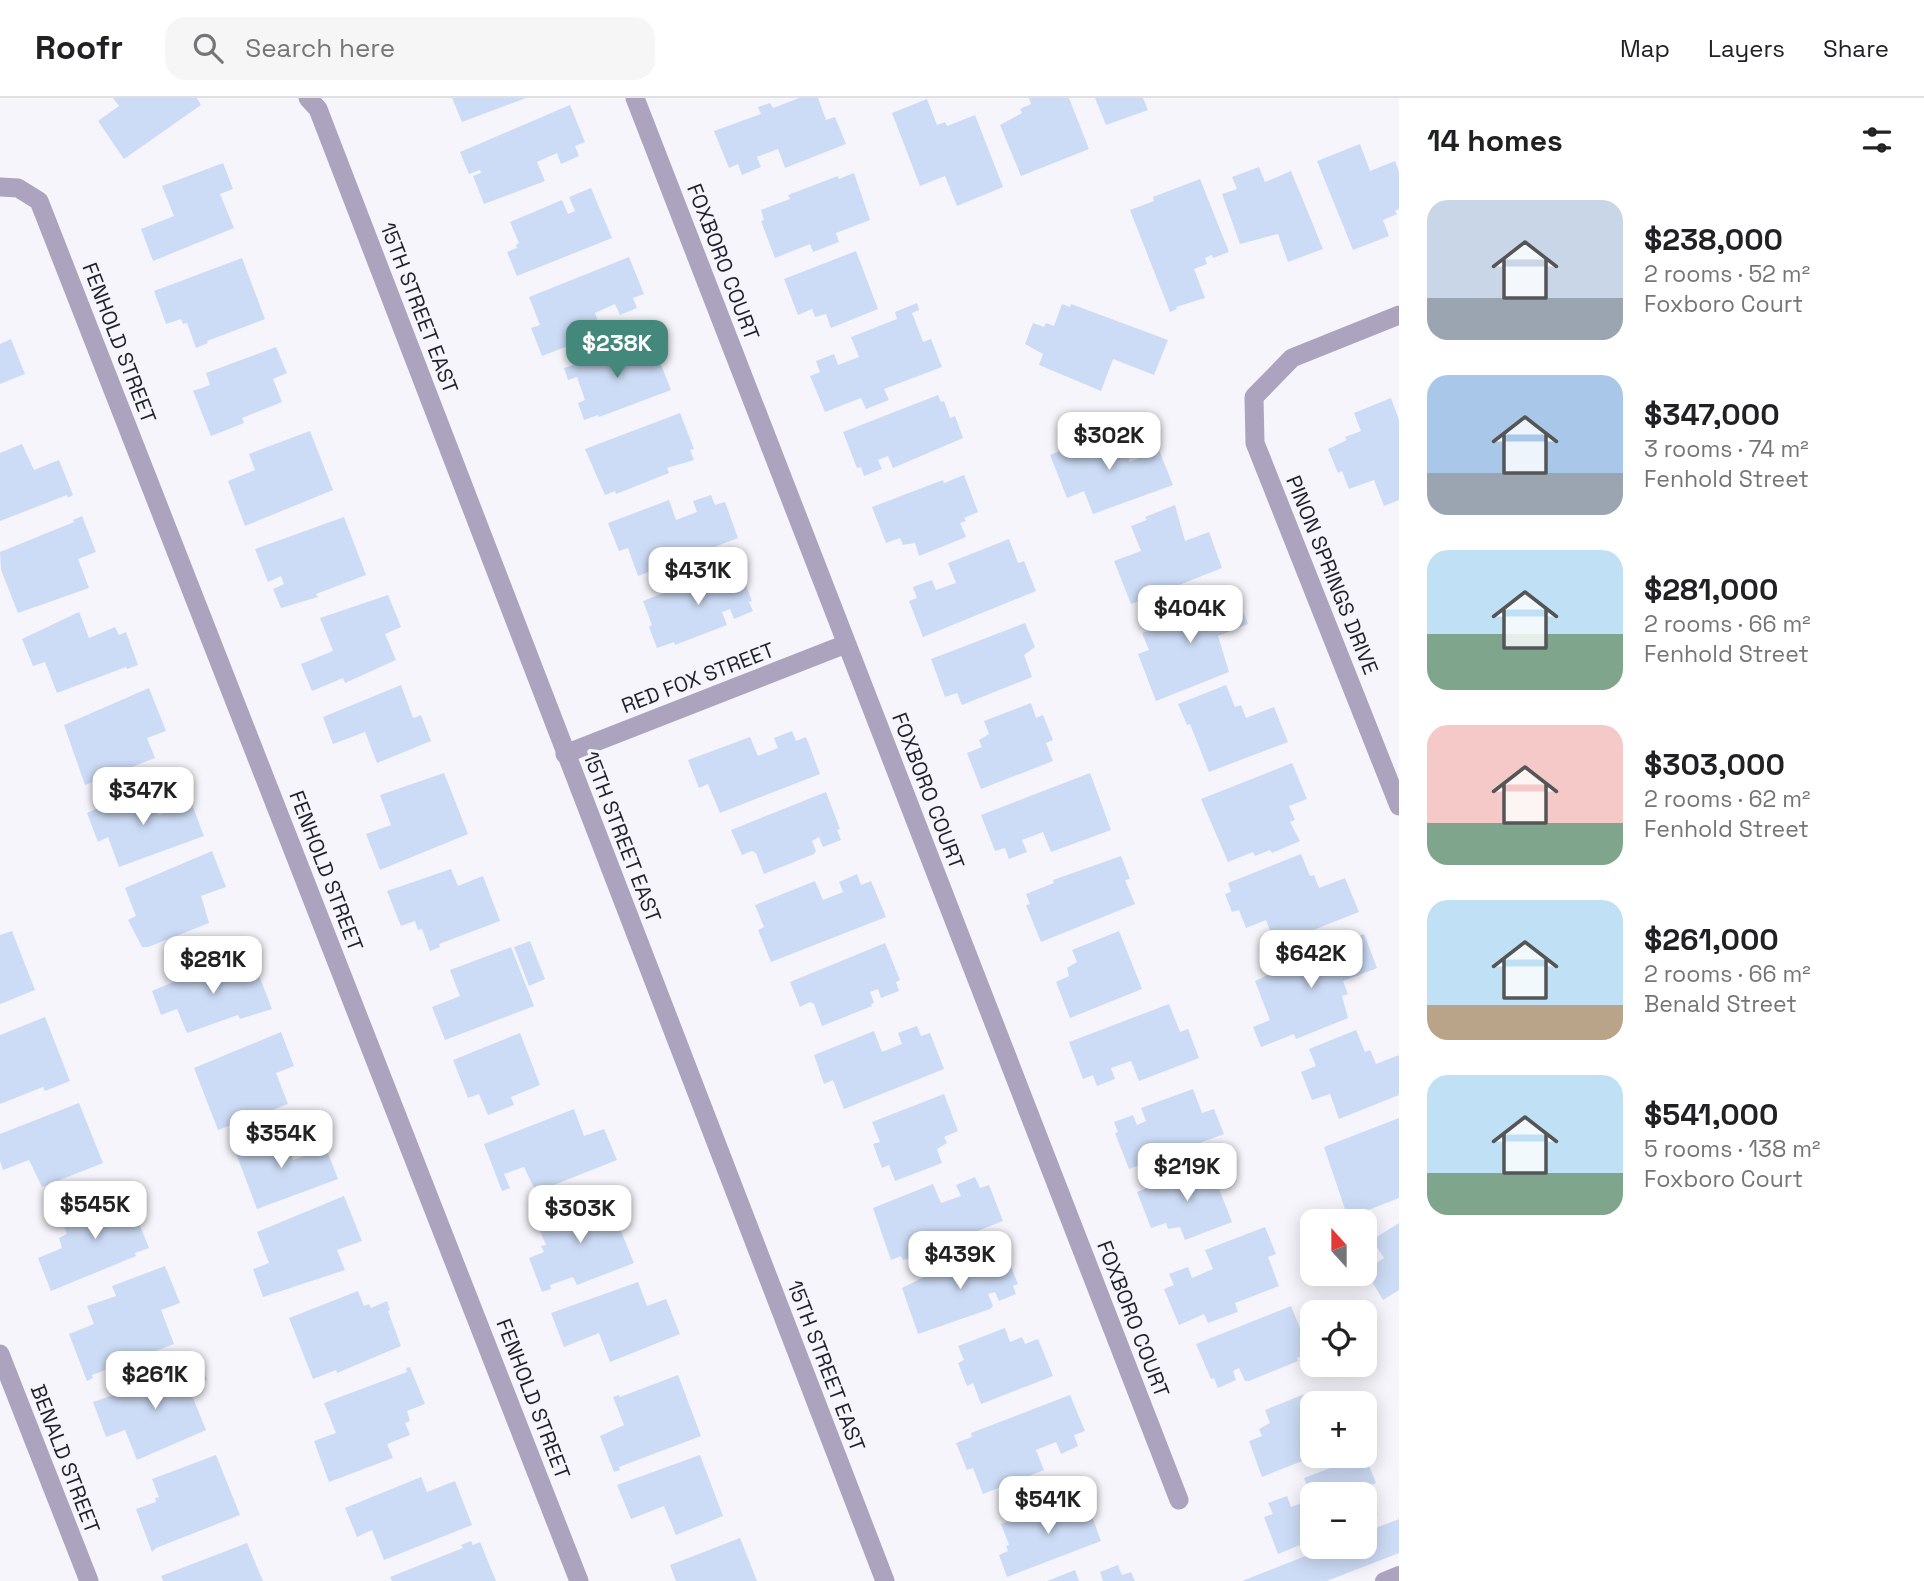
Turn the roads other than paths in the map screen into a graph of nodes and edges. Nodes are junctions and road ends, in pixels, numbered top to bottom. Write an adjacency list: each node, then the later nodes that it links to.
1 (635, 98): 5 (street, FOXBORO COURT)
2 (316, 102): 6 (street, 15TH STREET EAST)
3 (9, 188): 12 (street, FENHOLD STREET)
4 (1399, 315): 7 (street, PINON SPRINGS DRIVE)
5 (846, 644): 6 (street, RED FOX STREET); 9 (street, FOXBORO COURT)
6 (565, 754): 13 (street, 15TH STREET EAST)
7 (1398, 799)
8 (0, 1354): 11 (street, BENALD STREET)
9 (1179, 1500)
10 (1399, 1575): 14 (lane)
11 (89, 1581)
12 (579, 1581)
13 (885, 1581)
14 (1384, 1581)

